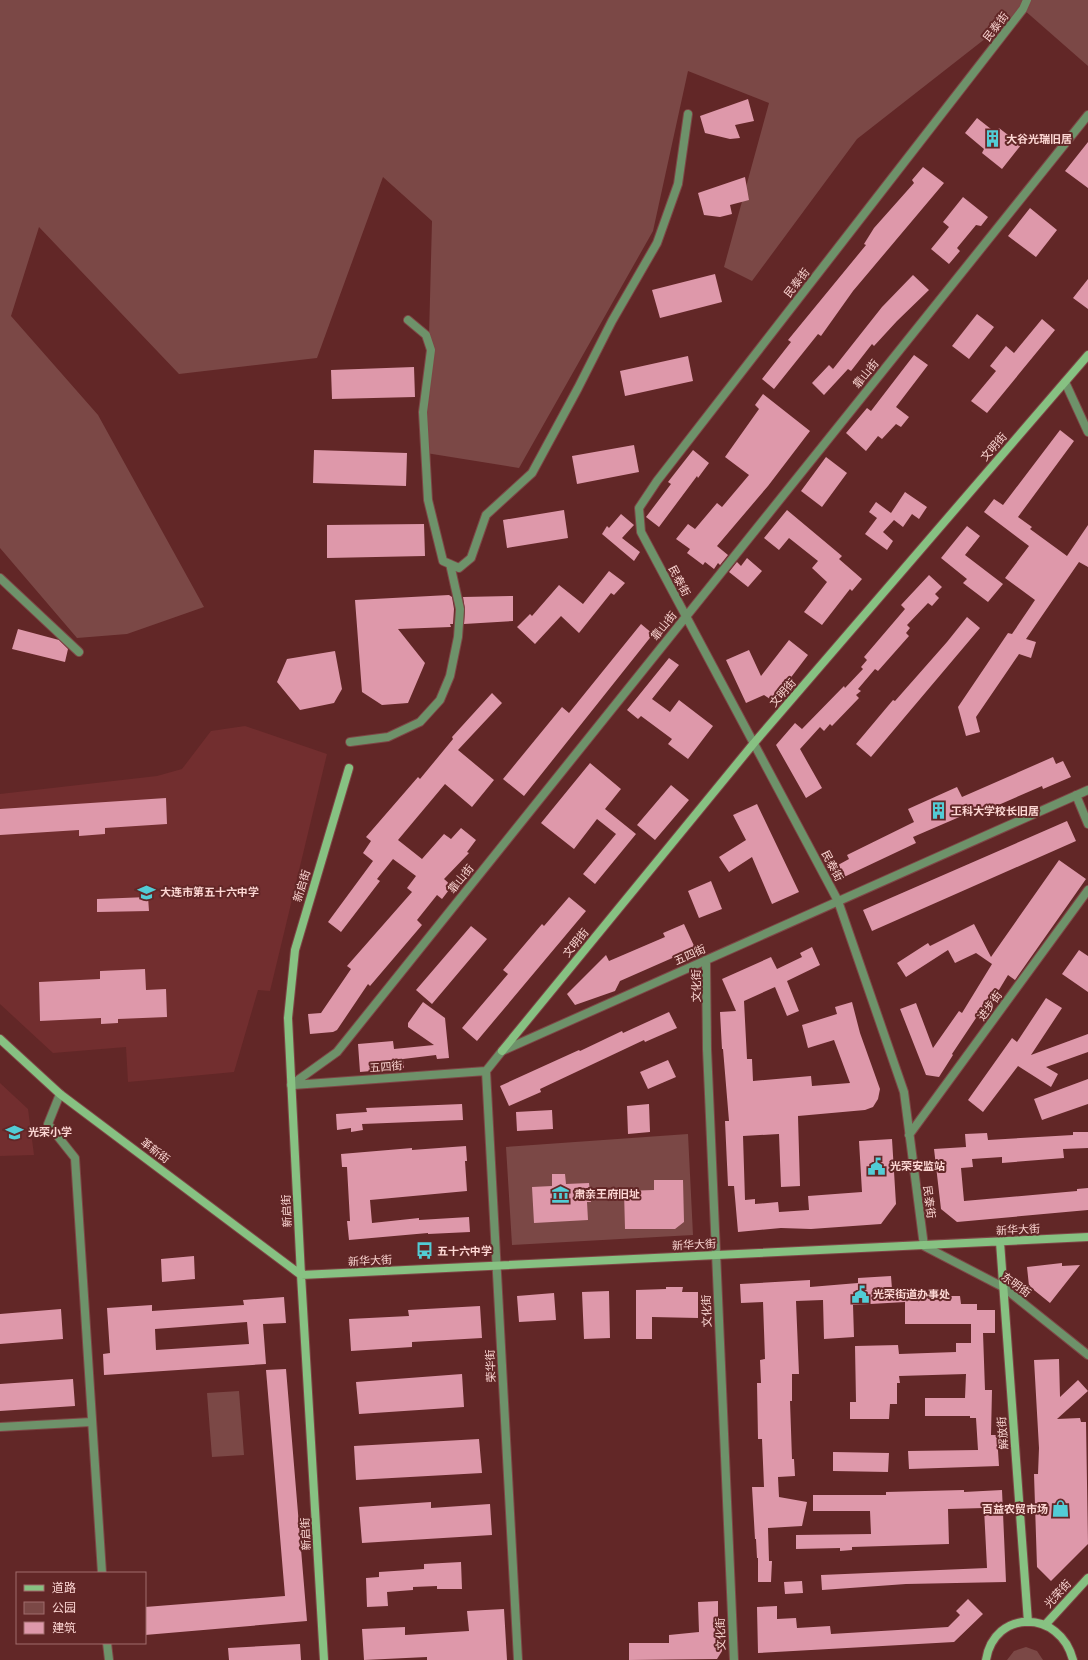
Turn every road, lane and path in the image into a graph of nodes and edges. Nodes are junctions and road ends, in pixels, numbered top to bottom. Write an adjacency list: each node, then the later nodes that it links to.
1 (1027, 0): 10 (street, 民泰街)
2 (688, 114): 8 (street)
3 (1088, 115): 10 (street, 靠山街)
4 (408, 320): 8 (street)
5 (1088, 355): 6 (street, 文明街)
6 (1065, 382): 7 (street); 13 (street, 文明街)
7 (1088, 432)
8 (450, 564): 12 (street)
9 (0, 578): 11 (street)
10 (686, 616): 13 (street, 民泰街); 24 (street, 靠山街)
11 (79, 652)
12 (350, 742)
13 (754, 743): 19 (street, 民泰街); 22 (street, 文明街)
14 (349, 768): 24 (street, 新启街)
15 (1088, 790): 16 (street, 五四街)
16 (1076, 795): 17 (street); 19 (street, 五四街)
17 (1088, 824)
18 (1088, 890): 26 (street, 进步街)
19 (838, 901): 20 (street, 五四街); 26 (street, 民泰街)
20 (706, 960): 22 (street, 五四街); 30 (street, 文化街)
21 (0, 1039): 25 (street, 革新街)
22 (502, 1051): 23 (street, 五四街)
23 (486, 1071): 24 (street, 五四街); 31 (street, 荣华街)
24 (291, 1085): 32 (street, 新启街)
25 (60, 1094): 32 (street, 革新街); 35 (street)
26 (909, 1135): 29 (street, 民泰街)
27 (1088, 1237): 28 (street, 新华大街)
28 (1000, 1242): 29 (street, 新华大街); 33 (street, 解放街)
29 (924, 1246): 30 (street, 新华大街); 33 (street, 东明街)
30 (716, 1255): 31 (street, 新华大街); 45 (street, 文化街)
31 (496, 1266): 32 (street, 新华大街); 44 (street, 荣华街)
32 (301, 1275): 43 (street, 新启街)
33 (1003, 1287): 34 (street, 东明街); 39 (street, 解放街)
34 (1088, 1355)
35 (91, 1422): 36 (street); 37 (street)
36 (0, 1428)
37 (102, 1572)
38 (1088, 1578): 40 (street, 光荣街)
39 (1028, 1622): 40 (street); 46 (street)
40 (1045, 1625): 47 (street)
41 (107, 1644): 42 (street)
42 (109, 1660)
43 (324, 1660)
44 (518, 1660)
45 (734, 1660)
46 (986, 1660)
47 (1073, 1660)

